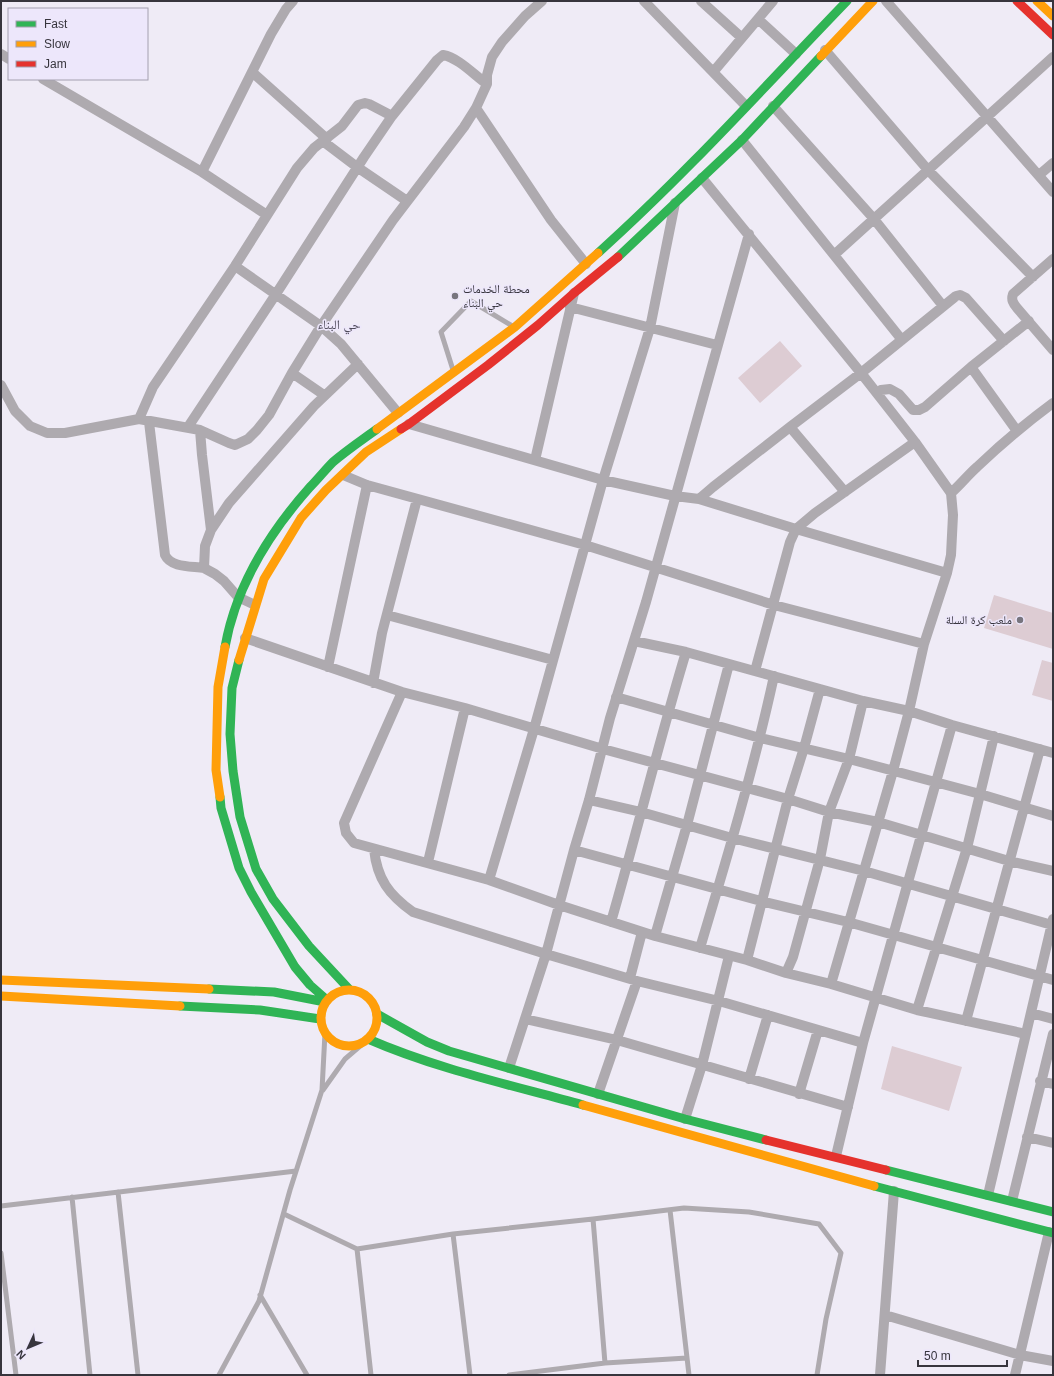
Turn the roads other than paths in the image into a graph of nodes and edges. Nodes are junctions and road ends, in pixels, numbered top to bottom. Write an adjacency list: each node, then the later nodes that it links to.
1 (293, 1): 20 (street)
2 (542, 1): 22 (street)
3 (644, 1): 19 (street)
4 (701, 1): 15 (street)
5 (847, 1): 17 (main road)
6 (872, 1): 16 (main road)
7 (886, 1): 27 (street)
8 (1017, 1): 14 (main road)
9 (1037, 1): 11 (main road)
10 (766, 3): 12 (street)
11 (1053, 16)
12 (758, 19): 15 (street); 17 (street)
13 (1053, 20): 14 (street)
14 (1049, 32)
15 (742, 38): 19 (street)
16 (826, 50): 24 (main road); 32 (street)
17 (796, 54): 23 (main road)
18 (1053, 57): 27 (street)
19 (714, 71): 23 (street)
20 (252, 72): 28 (street); 33 (street)
21 (45, 80): 33 (street)
22 (487, 84): 25 (street); 26 (street)
23 (746, 106): 44 (main road)
24 (773, 106): 29 (main road); 40 (street)
25 (476, 108): 37 (street); 44 (street)
26 (392, 116): 28 (street); 31 (street)
27 (988, 116): 32 (street); 34 (street)
28 (325, 140): 31 (street); 39 (street)
29 (742, 140): 35 (main road); 42 (street)
30 (1053, 163): 34 (street)
31 (357, 167): 37 (street); 48 (street)
32 (928, 170): 40 (street); 46 (street)
33 (202, 172): 39 (street)
34 (1039, 175): 36 (street)
35 (702, 178): 38 (main road); 41 (street)
36 (1053, 192)
37 (408, 201): 52 (street)
38 (675, 203): 47 (main road); 54 (street)
39 (266, 215): 45 (street)
40 (874, 219): 42 (street); 49 (street)
41 (748, 234): 57 (street); 63 (street)
42 (834, 254): 55 (street)
43 (1053, 259): 46 (street)
44 (586, 264): 53 (main road)
45 (235, 266): 48 (street); 69 (street)
46 (1033, 277): 51 (street)
47 (574, 293): 50 (street); 70 (main road)
48 (276, 294): 52 (street); 71 (street)
49 (943, 306): 55 (street); 56 (street)
50 (570, 307): 54 (street); 76 (street)
51 (1029, 321): 56 (street); 58 (street)
52 (321, 326): 59 (street); 62 (street)
53 (514, 327): 61 (main road); 61 (lane)
54 (650, 328): 57 (street); 78 (street)
55 (902, 340): 63 (street)
56 (1004, 341): 60 (street)
57 (717, 345): 82 (street)
58 (1053, 350)
59 (358, 364): 66 (street); 68 (street)
60 (971, 367): 65 (street); 74 (street)
61 (454, 372): 68 (main road)
62 (292, 373): 66 (street); 73 (street)
63 (861, 373): 65 (street); 72 (street)
64 (1, 385): 69 (street)
65 (877, 393): 75 (street)
66 (324, 395): 86 (street)
67 (1053, 403): 74 (street)
68 (398, 413): 91 (main road)
69 (144, 420): 71 (street); 88 (street)
70 (409, 424): 76 (street); 77 (main road)
71 (188, 427): 73 (street)
72 (790, 427): 80 (street); 84 (street)
73 (200, 430): 86 (street)
74 (1017, 431): 81 (street)
75 (915, 442): 80 (street); 81 (street)
76 (535, 460): 78 (street)
77 (343, 475): 79 (street); 92 (main road)
78 (603, 480): 82 (street); 87 (street)
79 (367, 485): 83 (street); 101 (street)
80 (845, 492): 85 (street)
81 (951, 493): 90 (street)
82 (675, 496): 84 (street); 89 (street)
83 (417, 499): 87 (street); 94 (street)
84 (699, 499): 85 (street)
85 (796, 529): 90 (street); 93 (street)
86 (211, 530): 88 (street)
87 (584, 546): 89 (street); 99 (street)
88 (204, 568): 91 (street)
89 (655, 568): 93 (street); 96 (street)
90 (947, 573): 97 (street)
91 (238, 597): 92 (street); 179 (main road)
92 (255, 605): 95 (main road)
93 (774, 605): 97 (street); 102 (street)
94 (387, 615): 99 (street); 104 (street)
95 (245, 638): 101 (street); 176 (main road)
96 (634, 641): 98 (street); 107 (street)
97 (924, 644): 110 (street)
98 (686, 652): 100 (street); 111 (street)
99 (553, 660): 114 (street)
100 (729, 664): 102 (street); 112 (street)
101 (328, 667): 104 (street)
102 (755, 671): 103 (street)
103 (774, 676): 105 (street); 116 (street)
104 (373, 683): 106 (street)
105 (820, 689): 108 (street); 117 (street)
106 (402, 692): 109 (street); 139 (street)
107 (616, 697): 111 (street); 118 (street)
108 (863, 701): 110 (street); 121 (street)
109 (465, 708): 114 (street); 144 (street)
110 (909, 711): 113 (street); 123 (street)
111 (668, 712): 112 (street); 122 (street)
112 (713, 725): 116 (street); 124 (street)
113 (952, 725): 115 (street); 125 (street)
114 (534, 729): 118 (street); 149 (street)
115 (994, 736): 119 (street); 127 (street)
116 (760, 738): 117 (street); 126 (street)
117 (804, 748): 121 (street); 128 (street)
118 (603, 749): 122 (street); 129 (street)
119 (1040, 749): 120 (street); 130 (street)
120 (1053, 753)
121 (849, 759): 123 (street); 132 (street)
122 (655, 763): 124 (street); 131 (street)
123 (893, 771): 125 (street); 134 (street)
124 (699, 776): 126 (street); 135 (street)
125 (936, 783): 127 (street); 136 (street)
126 (747, 788): 128 (street); 137 (street)
127 (980, 794): 130 (street); 138 (street)
128 (788, 799): 132 (street); 140 (street)
129 (589, 800): 131 (street); 141 (street)
130 (1025, 807): 133 (street); 143 (street)
131 (641, 812): 135 (street); 145 (street)
132 (829, 812): 134 (street); 142 (street)
133 (1053, 816)
134 (878, 822): 136 (street); 146 (street)
135 (687, 825): 137 (street); 148 (street)
136 (922, 835): 138 (street); 150 (street)
137 (732, 838): 140 (street); 151 (street)
138 (967, 848): 143 (street); 152 (street)
139 (374, 849): 144 (street); 166 (street)
140 (775, 849): 142 (street); 153 (street)
141 (574, 850): 145 (street); 154 (street)
142 (820, 859): 146 (street); 156 (street)
143 (1009, 861): 147 (street); 155 (street)
144 (428, 862): 149 (street)
145 (628, 865): 148 (street); 157 (street)
146 (864, 871): 150 (street); 158 (street)
147 (1053, 871)
148 (672, 877): 151 (street); 162 (street)
149 (489, 880): 154 (street)
150 (908, 884): 152 (street); 161 (street)
151 (718, 888): 153 (street); 164 (street)
152 (953, 896): 155 (street); 165 (street)
153 (761, 901): 156 (street); 168 (street)
154 (559, 905): 157 (street); 166 (street)
155 (996, 909): 159 (street); 169 (street)
156 (805, 913): 158 (street); 170 (street)
157 (611, 922): 160 (street)
158 (848, 922): 161 (street); 175 (street)
159 (1052, 922): 163 (street)
160 (642, 932): 162 (street); 173 (street)
161 (894, 935): 165 (street); 178 (street)
162 (655, 936): 164 (street)
163 (1051, 938): 171 (street)
164 (700, 948): 167 (street)
165 (936, 948): 169 (street); 181 (street)
166 (546, 954): 173 (street); 186 (street)
167 (729, 956): 168 (street); 180 (street)
168 (747, 960): 170 (street)
169 (982, 960): 171 (street); 188 (street)
170 (786, 973): 175 (street)
171 (1040, 976): 174 (street); 182 (street)
172 (1, 980): 179 (main road)
173 (634, 980): 180 (street); 194 (street)
174 (1053, 980)
175 (831, 984): 178 (street)
176 (349, 989): 179 (main road); 183 (main road)
177 (1, 996): 185 (main road)
178 (876, 997): 181 (street); 195 (street)
179 (326, 1001): 185 (main road)
180 (719, 1001): 184 (street); 196 (street)
181 (917, 1010): 188 (street)
182 (1032, 1013): 187 (street); 191 (street)
183 (377, 1014): 193 (main road); 197 (main road)
184 (768, 1015): 189 (street); 198 (street)
185 (320, 1019): 190 (main road)
186 (525, 1019): 194 (street); 197 (street)
187 (1053, 1019)
188 (966, 1021): 191 (street)
189 (818, 1030): 195 (street); 203 (street)
190 (325, 1033): 193 (main road); 201 (lane)
191 (1026, 1034): 212 (street)
192 (1053, 1034): 199 (street)
193 (367, 1040): 201 (lane); 210 (main road)
194 (617, 1040): 196 (street); 202 (street)
195 (863, 1043): 204 (street)
196 (702, 1065): 198 (street); 205 (street)
197 (509, 1068): 202 (main road)
198 (749, 1079): 203 (street)
199 (1040, 1081): 200 (street); 206 (street)
200 (1053, 1084)
201 (322, 1090): 209 (lane)
202 (598, 1094): 205 (main road)
203 (798, 1094): 204 (street)
204 (848, 1107): 208 (street)
205 (685, 1119): 208 (main road)
206 (1027, 1137): 207 (street); 214 (street)
207 (1053, 1143)
208 (836, 1156): 212 (main road)
209 (296, 1171): 211 (lane); 218 (lane)
210 (894, 1191): 220 (main road); 225 (street)
211 (118, 1192): 213 (lane); 232 (lane)
212 (988, 1195): 214 (main road)
213 (72, 1197): 215 (lane); 231 (lane)
214 (1012, 1201): 217 (main road)
215 (1, 1206)
216 (670, 1210): 219 (lane); 227 (lane); 239 (lane)
217 (1053, 1212)
218 (284, 1214): 222 (lane); 224 (lane)
219 (593, 1219): 221 (lane); 229 (lane)
220 (1051, 1233): 226 (street)
221 (453, 1234): 222 (lane); 236 (lane)
222 (357, 1249): 235 (lane)
223 (1, 1253): 230 (lane)
224 (260, 1295): 233 (lane); 234 (lane)
225 (884, 1315): 226 (street); 240 (street)
226 (1020, 1355): 228 (street); 241 (street)
227 (687, 1358): 229 (lane); 238 (lane)
228 (1053, 1361)
229 (605, 1363): 237 (lane)
230 (16, 1375)
231 (90, 1375)
232 (138, 1375)
233 (219, 1375)
234 (308, 1375)
235 (371, 1375)
236 (470, 1375)
237 (509, 1375)
238 (689, 1375)
239 (817, 1375)
240 (880, 1375)
241 (1015, 1375)

